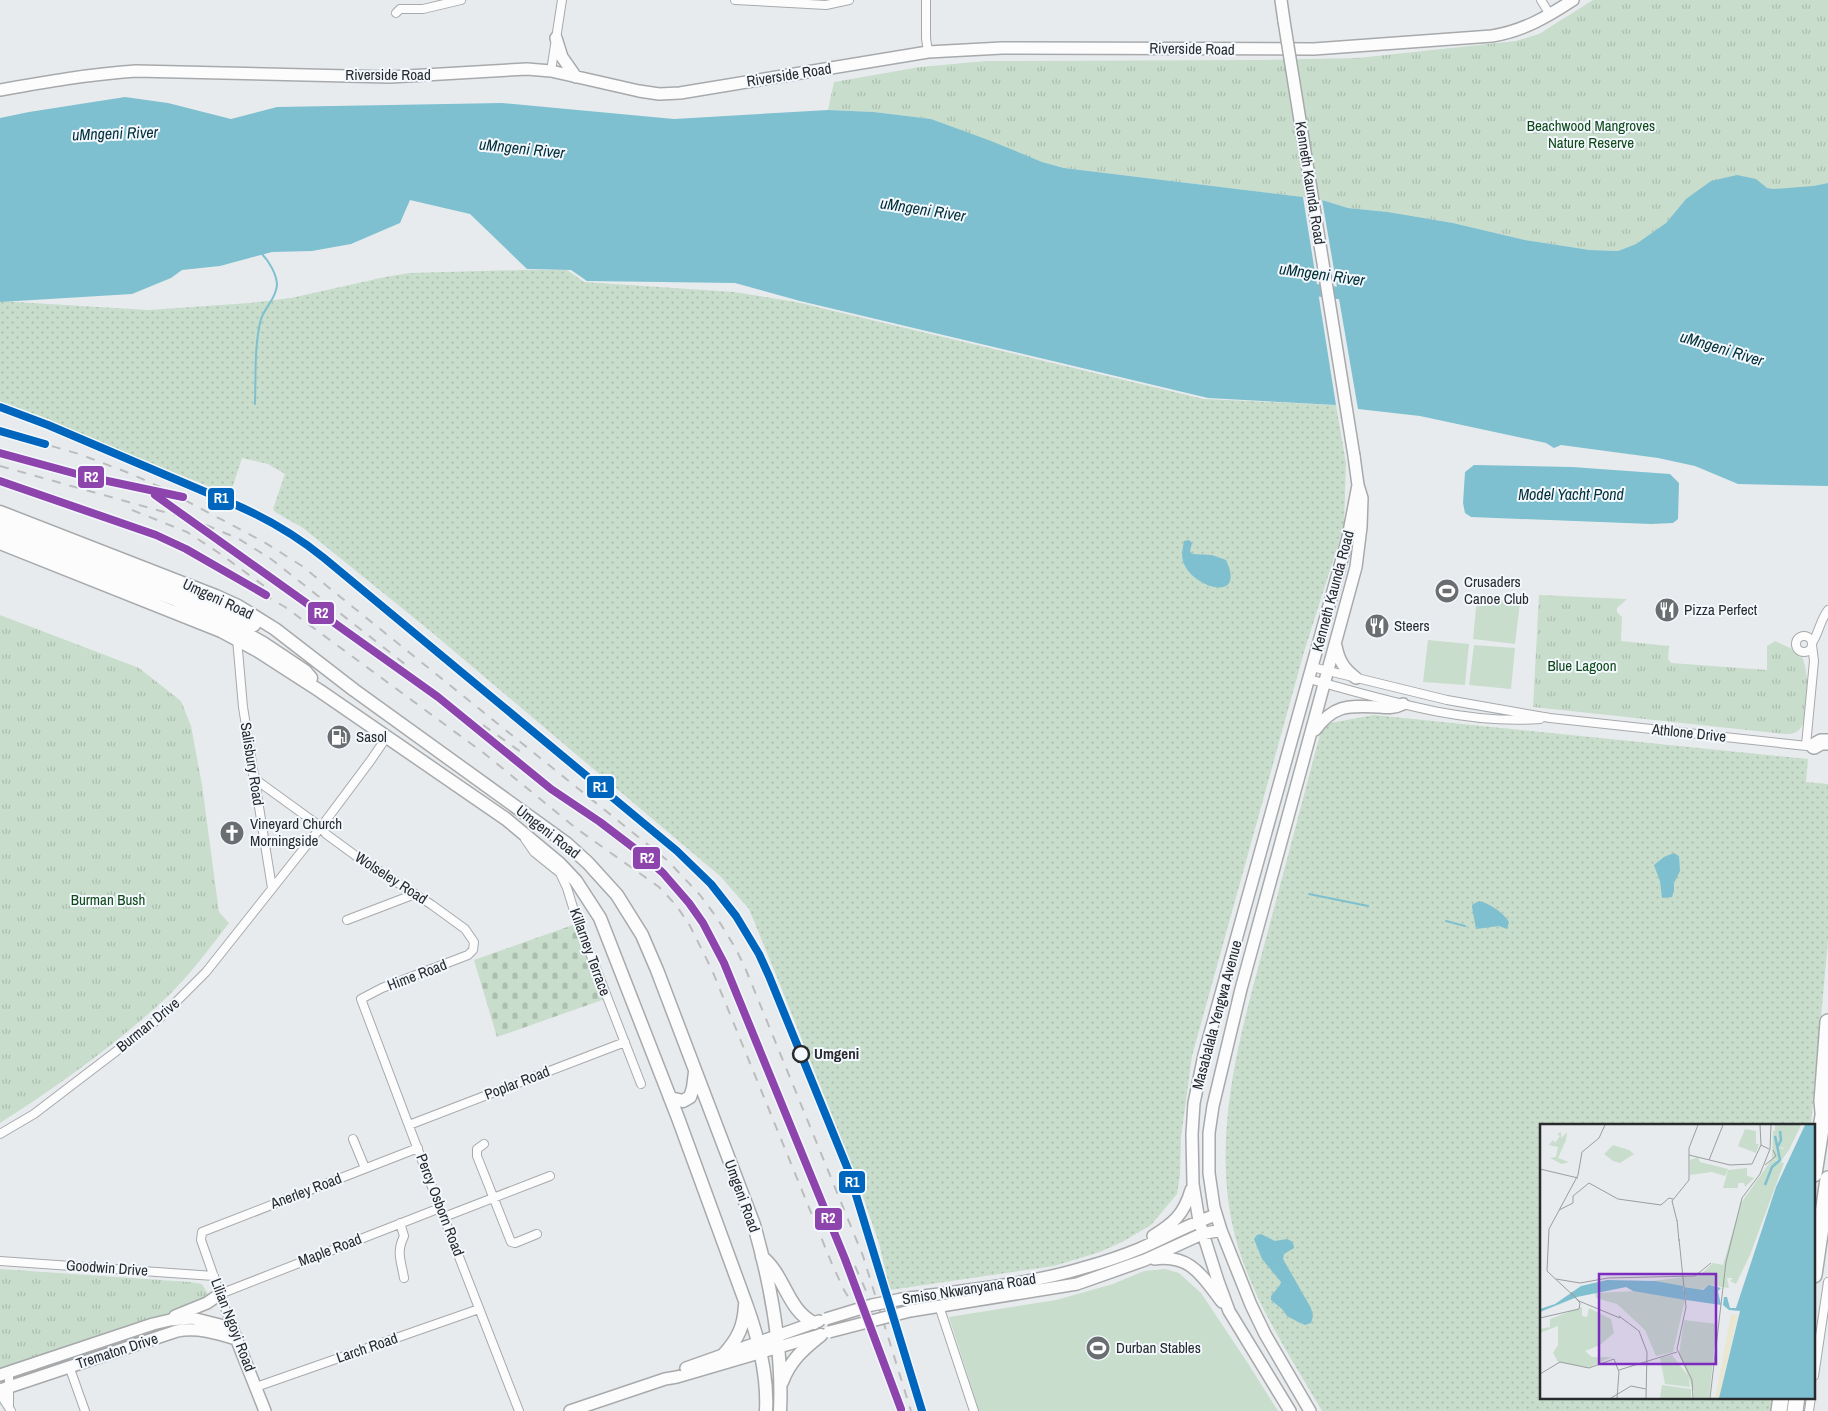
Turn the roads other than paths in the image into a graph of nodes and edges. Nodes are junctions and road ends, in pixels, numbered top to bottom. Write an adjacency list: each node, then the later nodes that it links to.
1 (461, 0): 9 (street)
2 (562, 0): 11 (street)
3 (735, 0): 4 (street)
4 (849, 0)
5 (926, 0): 12 (street)
6 (1281, 0): 16 (main road, Kenneth Kaunda Road, bridge)
7 (1541, 0): 10 (street)
8 (1573, 0): 10 (main road, Riverside Road)
9 (396, 13)
10 (1550, 15): 12 (main road, Riverside Road)
11 (556, 38): 13 (street); 14 (main road)
12 (928, 52): 14 (main road, Riverside Road)
13 (551, 70): 14 (main road, Riverside Road); 15 (main road, Riverside Road)
14 (576, 77)
15 (0, 90)
16 (1358, 485): 24 (main road, Kenneth Kaunda Road); 28 (main road, Kenneth Kaunda Road)
17 (0, 512): 27 (main road, Umgeni Road)
18 (0, 523): 20 (main road)
19 (0, 533): 20 (main road)
20 (18, 535): 27 (main road); 34 (main road)
21 (0, 543): 23 (main road, Umgeni Road)
22 (1828, 610): 25 (street)
23 (237, 639): 34 (main road, Umgeni Road); 40 (street, Salisbury Road)
24 (1335, 644): 30 (main road, Kenneth Kaunda Road); 31 (main road)
25 (1812, 644): 26 (street); 26 (street); 29 (street)
26 (1804, 653): 29 (street)
27 (320, 665): 50 (main road, Umgeni Road)
28 (1312, 667): 30 (street, Athlone Drive); 32 (main road, Masabalala Yengwa Avenue)
29 (1813, 669): 39 (street)
30 (1328, 671): 31 (street, Athlone Drive); 33 (main road, Masabalala Yengwa Avenue)
31 (1356, 678): 36 (street, Athlone Drive)
32 (1309, 680): 33 (street, Athlone Drive); 64 (main road, Masabalala Yengwa Avenue)
33 (1325, 684): 35 (street, Athlone Drive); 37 (main road, Masabalala Yengwa Avenue)
34 (320, 691): 38 (main road, Umgeni Road)
35 (1403, 704): 36 (street, Athlone Drive); 37 (main road)
36 (1550, 718): 39 (street, Athlone Drive)
37 (1312, 734): 67 (main road, Masabalala Yengwa Avenue)
38 (386, 738): 41 (street, Burman Drive); 42 (main road, Umgeni Road)
39 (1819, 746)
40 (253, 774): 41 (street, Wolseley Road); 43 (street, Salisbury Road)
41 (321, 827): 43 (street, Burman Drive); 44 (street, Wolseley Road)
42 (522, 832): 49 (street, Killarney Terrace); 53 (main road, Umgeni Road)
43 (272, 888): 56 (street, Burman Drive)
44 (415, 894): 45 (street); 46 (street, Wolseley Road)
45 (348, 920)
46 (473, 950): 47 (street, Hime Road)
47 (361, 998): 55 (street, Percy Osborn Road)
48 (1828, 1022): 54 (highway)
49 (625, 1042): 51 (street, Killarney Terrace); 55 (street, Poplar Road)
50 (695, 1072): 53 (main road); 76 (main road, Umgeni Road)
51 (641, 1084)
52 (1828, 1087): 54 (highway)
53 (670, 1098): 84 (main road, Umgeni Road)
54 (1823, 1112): 60 (highway)
55 (408, 1124): 59 (street, Percy Osborn Road)
56 (0, 1134)
57 (353, 1139): 61 (street)
58 (484, 1144): 65 (street)
59 (418, 1148): 61 (street, Anerley Road); 66 (street, Percy Osborn Road)
60 (1816, 1160)
61 (366, 1168): 74 (street, Anerley Road)
62 (550, 1176): 65 (street)
63 (1828, 1179): 79 (highway)
64 (1193, 1184): 69 (main road, Masabalala Yengwa Avenue); 75 (main road)
65 (494, 1198): 68 (street); 72 (street)
66 (440, 1208): 68 (street, Percy Osborn Road); 70 (street, Maple Road)
67 (1216, 1215): 69 (main road, Smiso Nkwanyana Road); 71 (main road, Masabalala Yengwa Avenue)
68 (444, 1217): 86 (street, Percy Osborn Road)
69 (1198, 1221): 73 (main road, Masabalala Yengwa Avenue); 75 (main road, Smiso Nkwanyana Road)
70 (400, 1223): 81 (street); 83 (street, Maple Road)
71 (1221, 1230): 73 (main road, Smiso Nkwanyana Road); 117 (main road, Masabalala Yengwa Avenue)
72 (537, 1234)
73 (1202, 1234): 77 (main road, Smiso Nkwanyana Road); 87 (main road, Masabalala Yengwa Avenue)
74 (201, 1240): 80 (street, Lilian Ngoyi Road)
75 (1131, 1252): 88 (main road, Smiso Nkwanyana Road, bridge)
76 (762, 1257): 88 (main road); 93 (main road, Umgeni Road)
77 (1145, 1260): 85 (main road, Smiso Nkwanyana Road); 87 (main road)
78 (0, 1261): 80 (street, Goodwin Drive)
79 (1816, 1261)
80 (214, 1276): 83 (street, Lilian Ngoyi Road)
81 (404, 1278)
82 (1828, 1282): 98 (street)
83 (220, 1294): 89 (main road); 91 (street, Lilian Ngoyi Road)
84 (746, 1301): 95 (main road, Umgeni Road); 96 (main road)
85 (939, 1306): 90 (main road, Smiso Nkwanyana Road, bridge); 115 (street)
86 (479, 1309): 102 (street, Larch Road); 111 (street, Percy Osborn Road)
87 (1230, 1311): 116 (main road, Masabalala Yengwa Avenue)
88 (820, 1321): 93 (main road, Smiso Nkwanyana Road)
89 (157, 1323): 91 (main road, Trematon Drive); 92 (main road); 94 (main road, Trematon Drive)
90 (825, 1333): 93 (main road, Smiso Nkwanyana Road); 103 (main road)
91 (234, 1334): 92 (main road, Trematon Drive); 102 (main road, Lilian Ngoyi Road)
92 (166, 1335): 97 (main road, Trematon Drive)
93 (777, 1342): 95 (main road, Smiso Nkwanyana Road); 103 (main road, Umgeni Road)
94 (93, 1344): 97 (main road); 100 (main road, Trematon Drive)
95 (759, 1348): 96 (main road, Smiso Nkwanyana Road); 101 (main road, Smiso Nkwanyana Road); 113 (main road, Umgeni Road)
96 (724, 1354): 101 (main road, Smiso Nkwanyana Road)
97 (98, 1357): 99 (main road, Trematon Drive)
98 (1816, 1363)
99 (69, 1366): 104 (main road, Trematon Drive); 109 (street)
100 (5, 1373): 104 (street)
101 (665, 1379): 112 (main road, Smiso Nkwanyana Road)
102 (256, 1387): 110 (main road, Lilian Ngoyi Road)
103 (780, 1388): 114 (main road, Umgeni Road)
104 (3, 1390): 108 (street)
105 (1781, 1398): 118 (highway)
106 (1797, 1398): 119 (highway)
107 (1811, 1398): 120 (street)
108 (10, 1409)
109 (85, 1411)
110 (265, 1411)
111 (519, 1411)
112 (570, 1411)
113 (766, 1411)
114 (780, 1411)
115 (974, 1411)
116 (1290, 1411)
117 (1310, 1411)
118 (1779, 1411)
119 (1795, 1411)
120 (1809, 1411)

